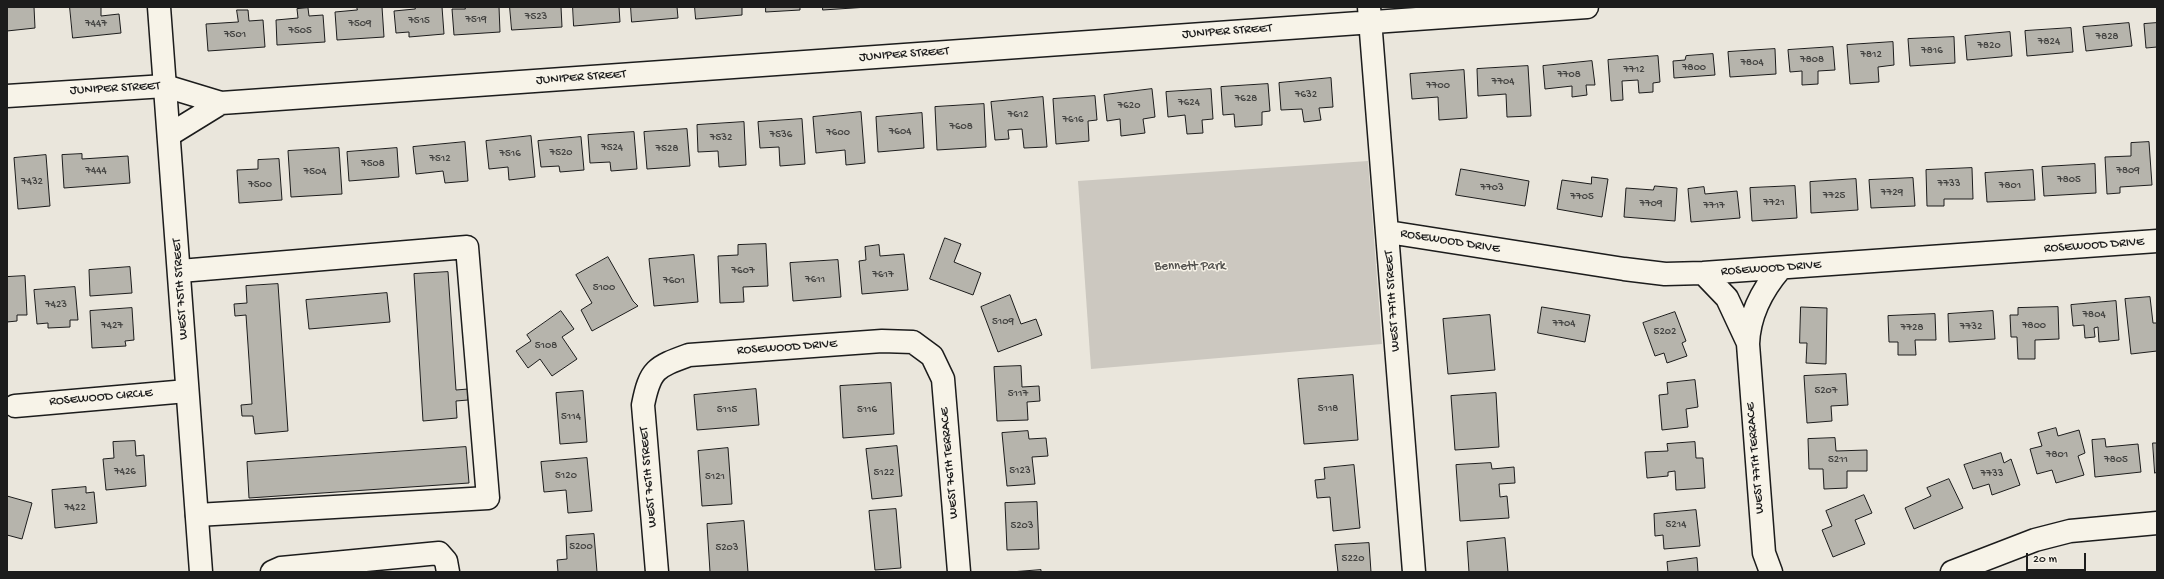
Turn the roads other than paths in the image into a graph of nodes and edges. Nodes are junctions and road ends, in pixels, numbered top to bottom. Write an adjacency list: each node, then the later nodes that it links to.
1 (159, 7): 4 (street, WEST 75TH STREET)
2 (1586, 7): 3 (street, JUNIPER STREET)
3 (1370, 15): 6 (street, JUNIPER STREET); 8 (street, WEST 77TH STREET)
4 (166, 86): 5 (street, JUNIPER STREET); 6 (street, JUNIPER STREET); 7 (street, WEST 75TH STREET)
5 (7, 96)
6 (221, 103): 7 (street, JUNIPER STREET)
7 (169, 135): 11 (street, WEST 75TH STREET)
8 (1388, 232): 12 (street, ROSEWOOD DRIVE); 26 (street, WEST 77TH STREET)
9 (2157, 241): 10 (street, ROSEWOOD DRIVE)
10 (1780, 268): 12 (street, ROSEWOOD DRIVE); 13 (street, WEST 77TH TERRACE)
11 (180, 271): 16 (street, WEST 75TH STREET); 18 (street)
12 (1704, 273): 13 (street, WEST 77TH TERRACE)
13 (1748, 344): 27 (street, WEST 77TH TERRACE)
14 (932, 356): 15 (street, ROSEWOOD DRIVE); 25 (street, WEST 76TH TERRACE)
15 (647, 382): 24 (street, WEST 76TH STREET)
16 (187, 391): 17 (street, ROSEWOOD CIRCLE); 18 (street, WEST 75TH STREET)
17 (15, 406)
18 (197, 516): 21 (street, WEST 75TH STREET)
19 (2157, 523): 28 (street)
20 (388, 565): 22 (street); 23 (street)
21 (201, 572)
22 (272, 572)
23 (448, 572)
24 (657, 572)
25 (959, 572)
26 (1414, 572)
27 (1771, 572)
28 (1952, 572)

